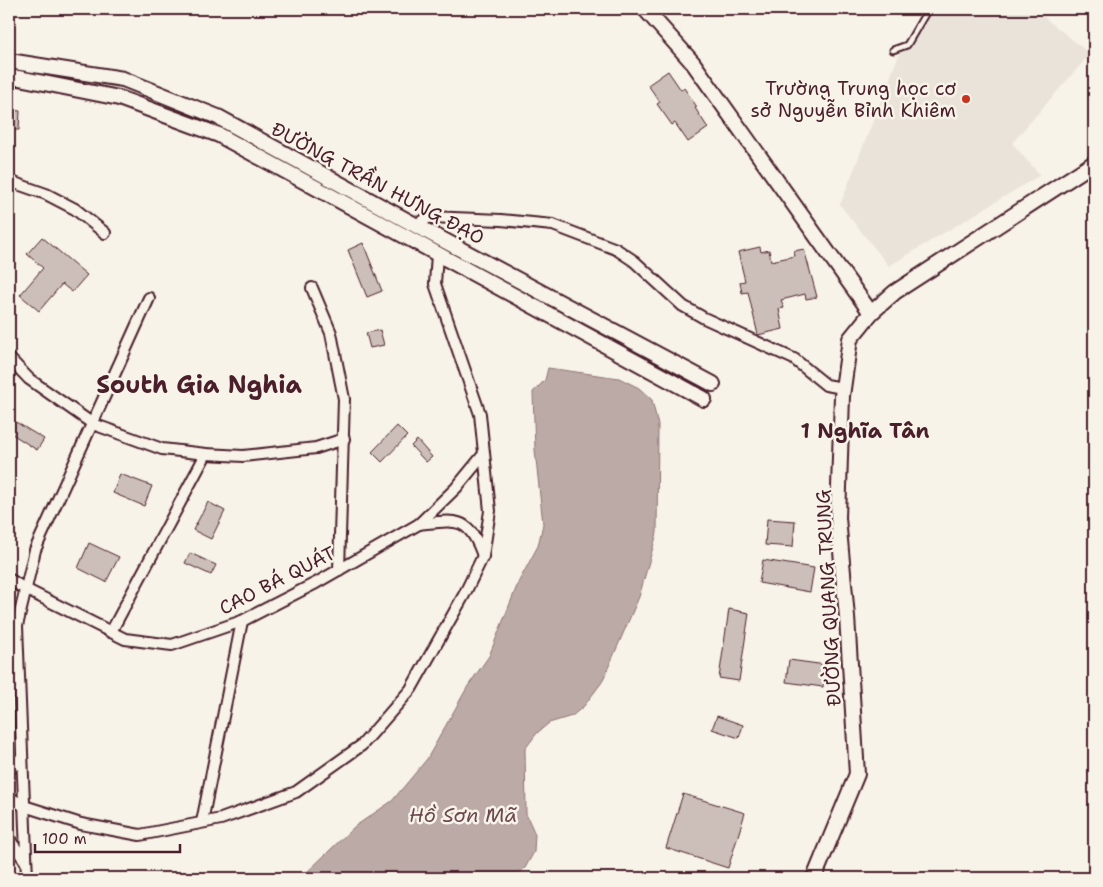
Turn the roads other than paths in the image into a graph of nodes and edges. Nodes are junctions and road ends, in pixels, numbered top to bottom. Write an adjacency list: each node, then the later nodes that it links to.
1 (645, 9): 16 (street)
2 (928, 9): 3 (lane)
3 (893, 50)
4 (9, 61): 5 (street, ĐƯỜNG TRẦN HƯNG ĐẠO)
5 (62, 70): 7 (street); 10 (street, ĐƯỜNG TRẦN HƯNG ĐẠO)
6 (9, 78): 7 (street, ĐƯỜNG TRẦN HƯNG ĐẠO)
7 (60, 86): 13 (street, ĐƯỜNG TRẦN HƯNG ĐẠO)
8 (1094, 163): 16 (street, ĐƯỜNG QUANG TRUNG)
9 (9, 182): 11 (street)
10 (415, 225): 12 (street, ĐƯỜNG TRẦN HƯNG ĐẠO); 21 (street)
11 (105, 233)
12 (444, 241): 13 (street); 17 (street, ĐƯỜNG TRẦN HƯNG ĐẠO)
13 (437, 254): 18 (street, ĐƯỜNG TRẦN HƯNG ĐẠO); 26 (street)
14 (312, 288): 24 (street)
15 (149, 298): 23 (street)
16 (871, 313): 21 (street, ĐƯỜNG QUANG TRUNG)
17 (610, 329): 18 (street); 20 (street, ĐƯỜNG TRẦN HƯNG ĐẠO)
18 (602, 344): 22 (street, ĐƯỜNG TRẦN HƯNG ĐẠO)
19 (9, 358): 23 (street)
20 (713, 384)
21 (843, 388): 42 (street, ĐƯỜNG QUANG TRUNG)
22 (704, 399)
23 (93, 424): 25 (street); 31 (street)
24 (344, 439): 25 (street); 29 (street)
25 (206, 454): 33 (street)
26 (484, 454): 27 (street, CAO BÁ QUÁT); 28 (street)
27 (418, 524): 28 (street, CAO BÁ QUÁT); 29 (street, CAO BÁ QUÁT)
28 (483, 556): 38 (street)
29 (339, 570): 32 (street, CAO BÁ QUÁT)
30 (9, 579): 31 (street, CAO BÁ QUÁT)
31 (25, 589): 33 (street, CAO BÁ QUÁT); 34 (street)
32 (242, 621): 33 (street, CAO BÁ QUÁT); 38 (street)
33 (111, 632)
34 (22, 757): 35 (street); 37 (street)
35 (9, 770)
36 (9, 797): 37 (street)
37 (24, 806): 38 (street); 40 (street)
38 (202, 822)
39 (9, 839): 40 (street)
40 (26, 862): 41 (street)
41 (27, 878)
42 (814, 878)

